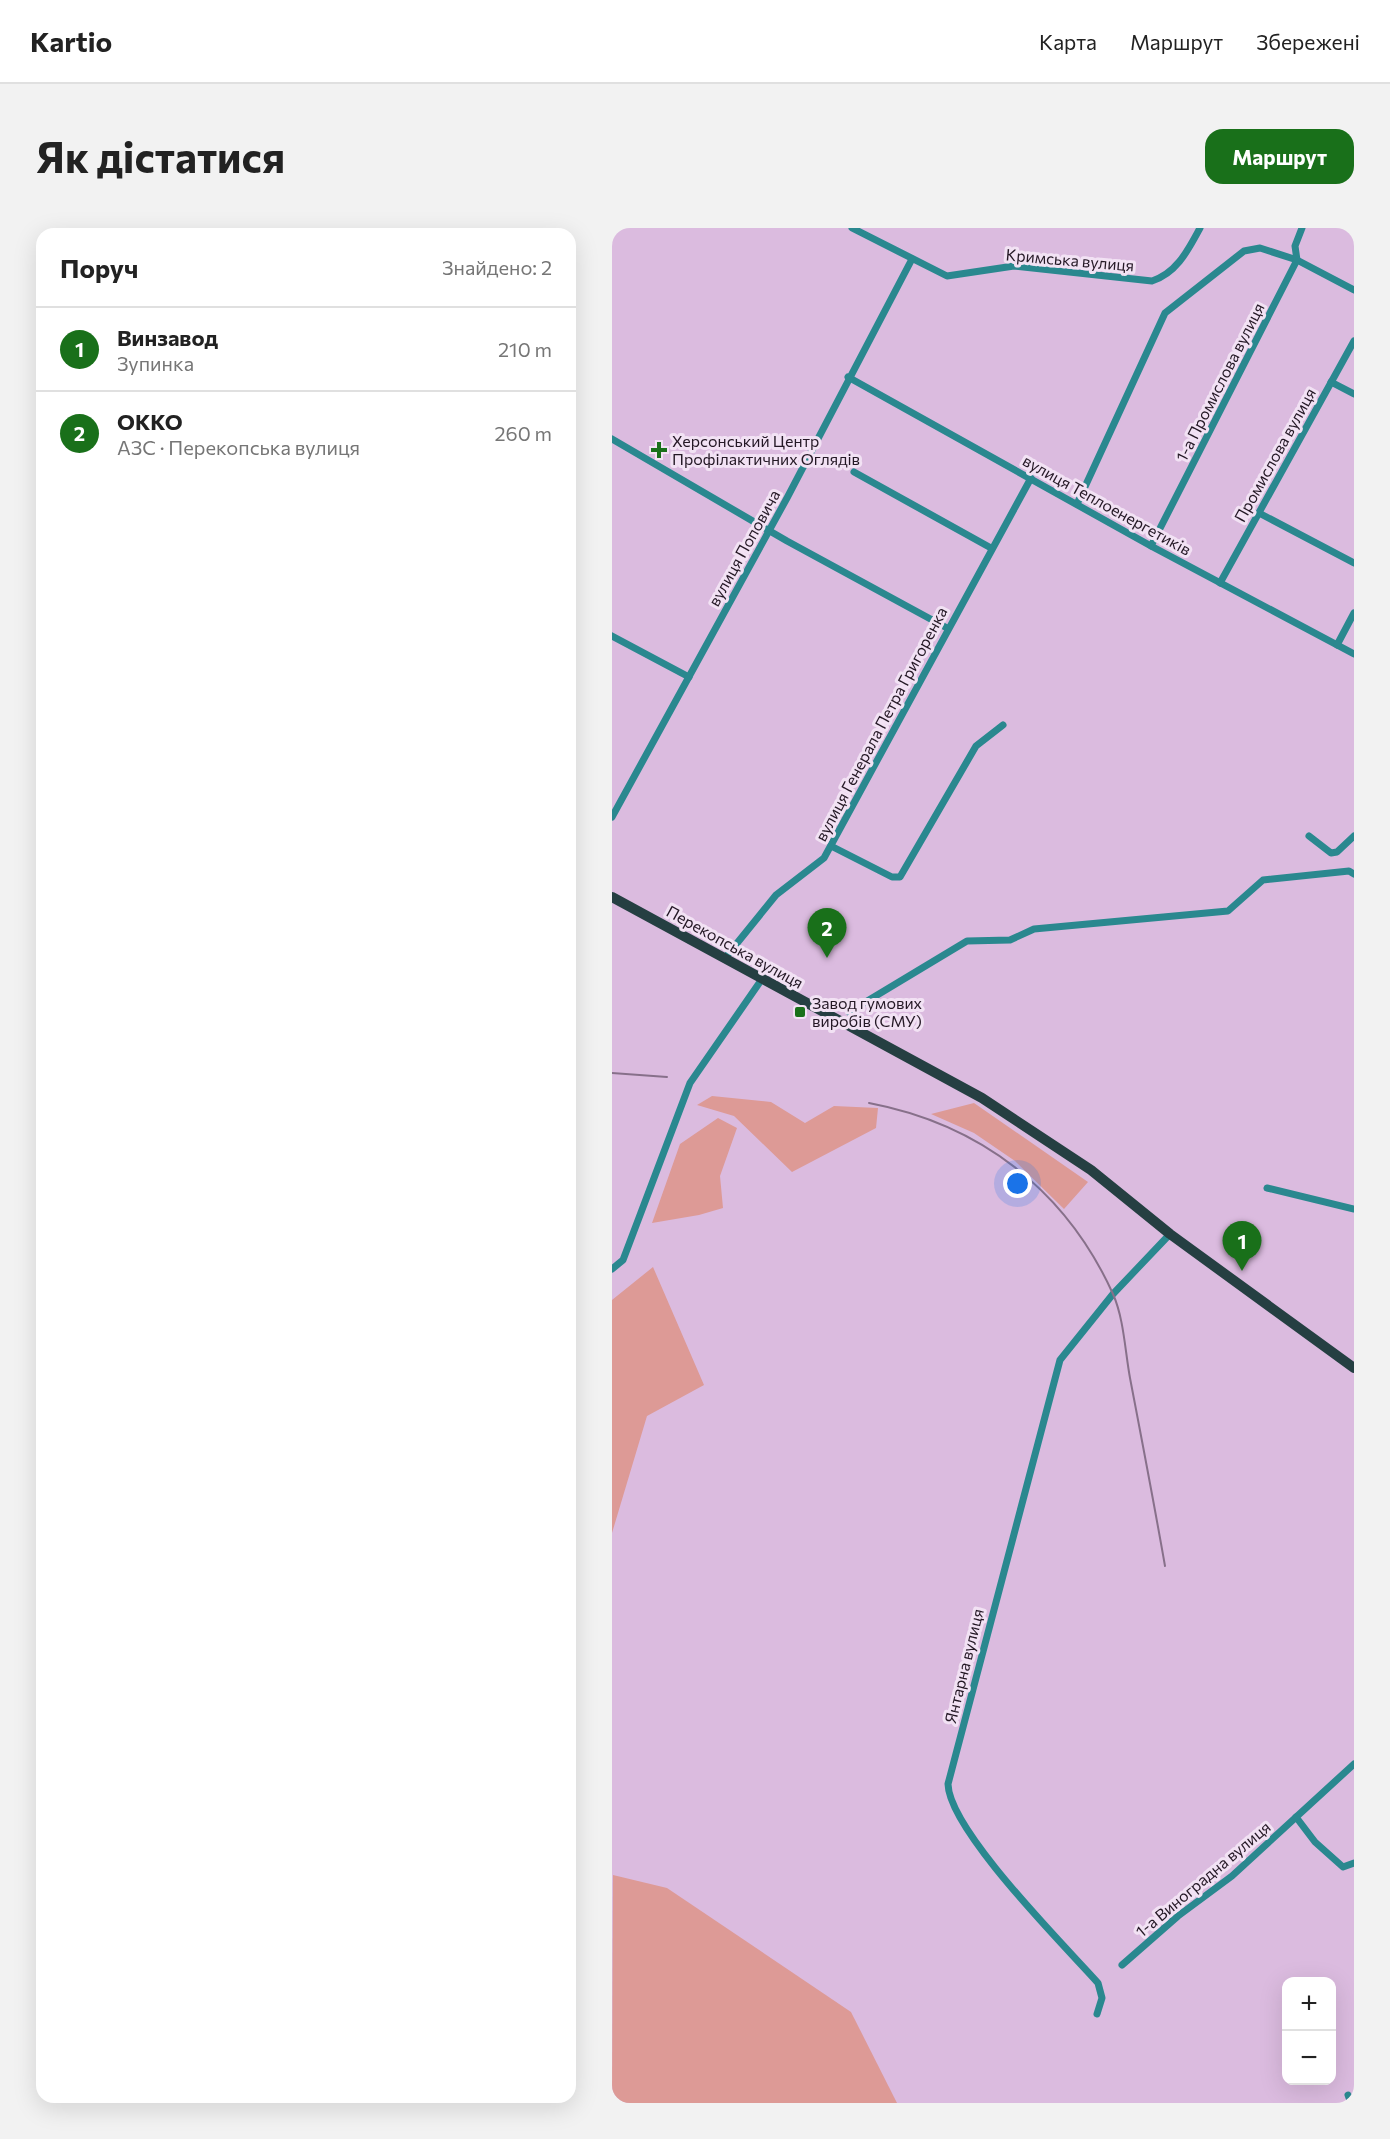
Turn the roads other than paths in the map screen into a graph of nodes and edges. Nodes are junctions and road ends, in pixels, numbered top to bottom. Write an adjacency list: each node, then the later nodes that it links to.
1 (852, 228): 4 (street, Кримська вулиця)
2 (1200, 228): 4 (street, Кримська вулиця)
3 (1302, 228): 5 (street, 1-а Промислова вулиця)
4 (912, 259): 8 (street, вулиця Поповича)
5 (1297, 260): 6 (street); 14 (street); 17 (street, 1-а Промислова вулиця)
6 (1354, 290)
7 (1354, 341): 9 (street, Промислова вулиця)
8 (848, 377): 13 (street, вулиця Теплоенергетиків); 16 (street, вулиця Поповича)
9 (1331, 382): 10 (street); 15 (street, Промислова вулиця)
10 (1354, 394)
11 (612, 439): 16 (street)
12 (854, 472): 18 (street)
13 (1030, 478): 14 (street, вулиця Теплоенергетиків); 18 (street, вулиця Генерала Петра Григоренка)
14 (1077, 504): 17 (street, вулиця Теплоенергетиків)
15 (1258, 513): 19 (street); 20 (street, Промислова вулиця)
16 (770, 529): 22 (street); 26 (street, вулиця Поповича)
17 (1151, 546): 20 (street, вулиця Теплоенергетиків)
18 (991, 549): 22 (street, вулиця Генерала Петра Григоренка)
19 (1354, 562)
20 (1220, 582): 24 (street, вулиця Теплоенергетиків)
21 (1354, 614): 24 (street)
22 (947, 627): 31 (street, вулиця Генерала Петра Григоренка)
23 (612, 636): 26 (street)
24 (1337, 645): 25 (street, вулиця Теплоенергетиків)
25 (1354, 654)
26 (689, 677): 28 (street, вулиця Поповича)
27 (1003, 725): 31 (street)
28 (612, 817)
29 (1309, 836): 30 (street)
30 (1354, 836)
31 (831, 846): 34 (street, вулиця Генерала Петра Григоренка)
32 (1354, 874): 36 (street)
33 (612, 897): 34 (main road, Перекопська вулиця)
34 (725, 958): 35 (main road, Перекопська вулиця)
35 (762, 979): 39 (main road, Перекопська вулиця); 40 (street)
36 (849, 1012)
37 (1267, 1188): 38 (street)
38 (1354, 1209)
39 (1170, 1234): 41 (main road, Перекопська вулиця); 46 (street, Янтарна вулиця)
40 (612, 1269)
41 (1354, 1368)
42 (1354, 1764): 43 (street, 1-а Виноградна вулиця)
43 (1296, 1817): 44 (street); 45 (street, 1-а Виноградна вулиця)
44 (1354, 1863)
45 (1122, 1965)
46 (1097, 2014)

